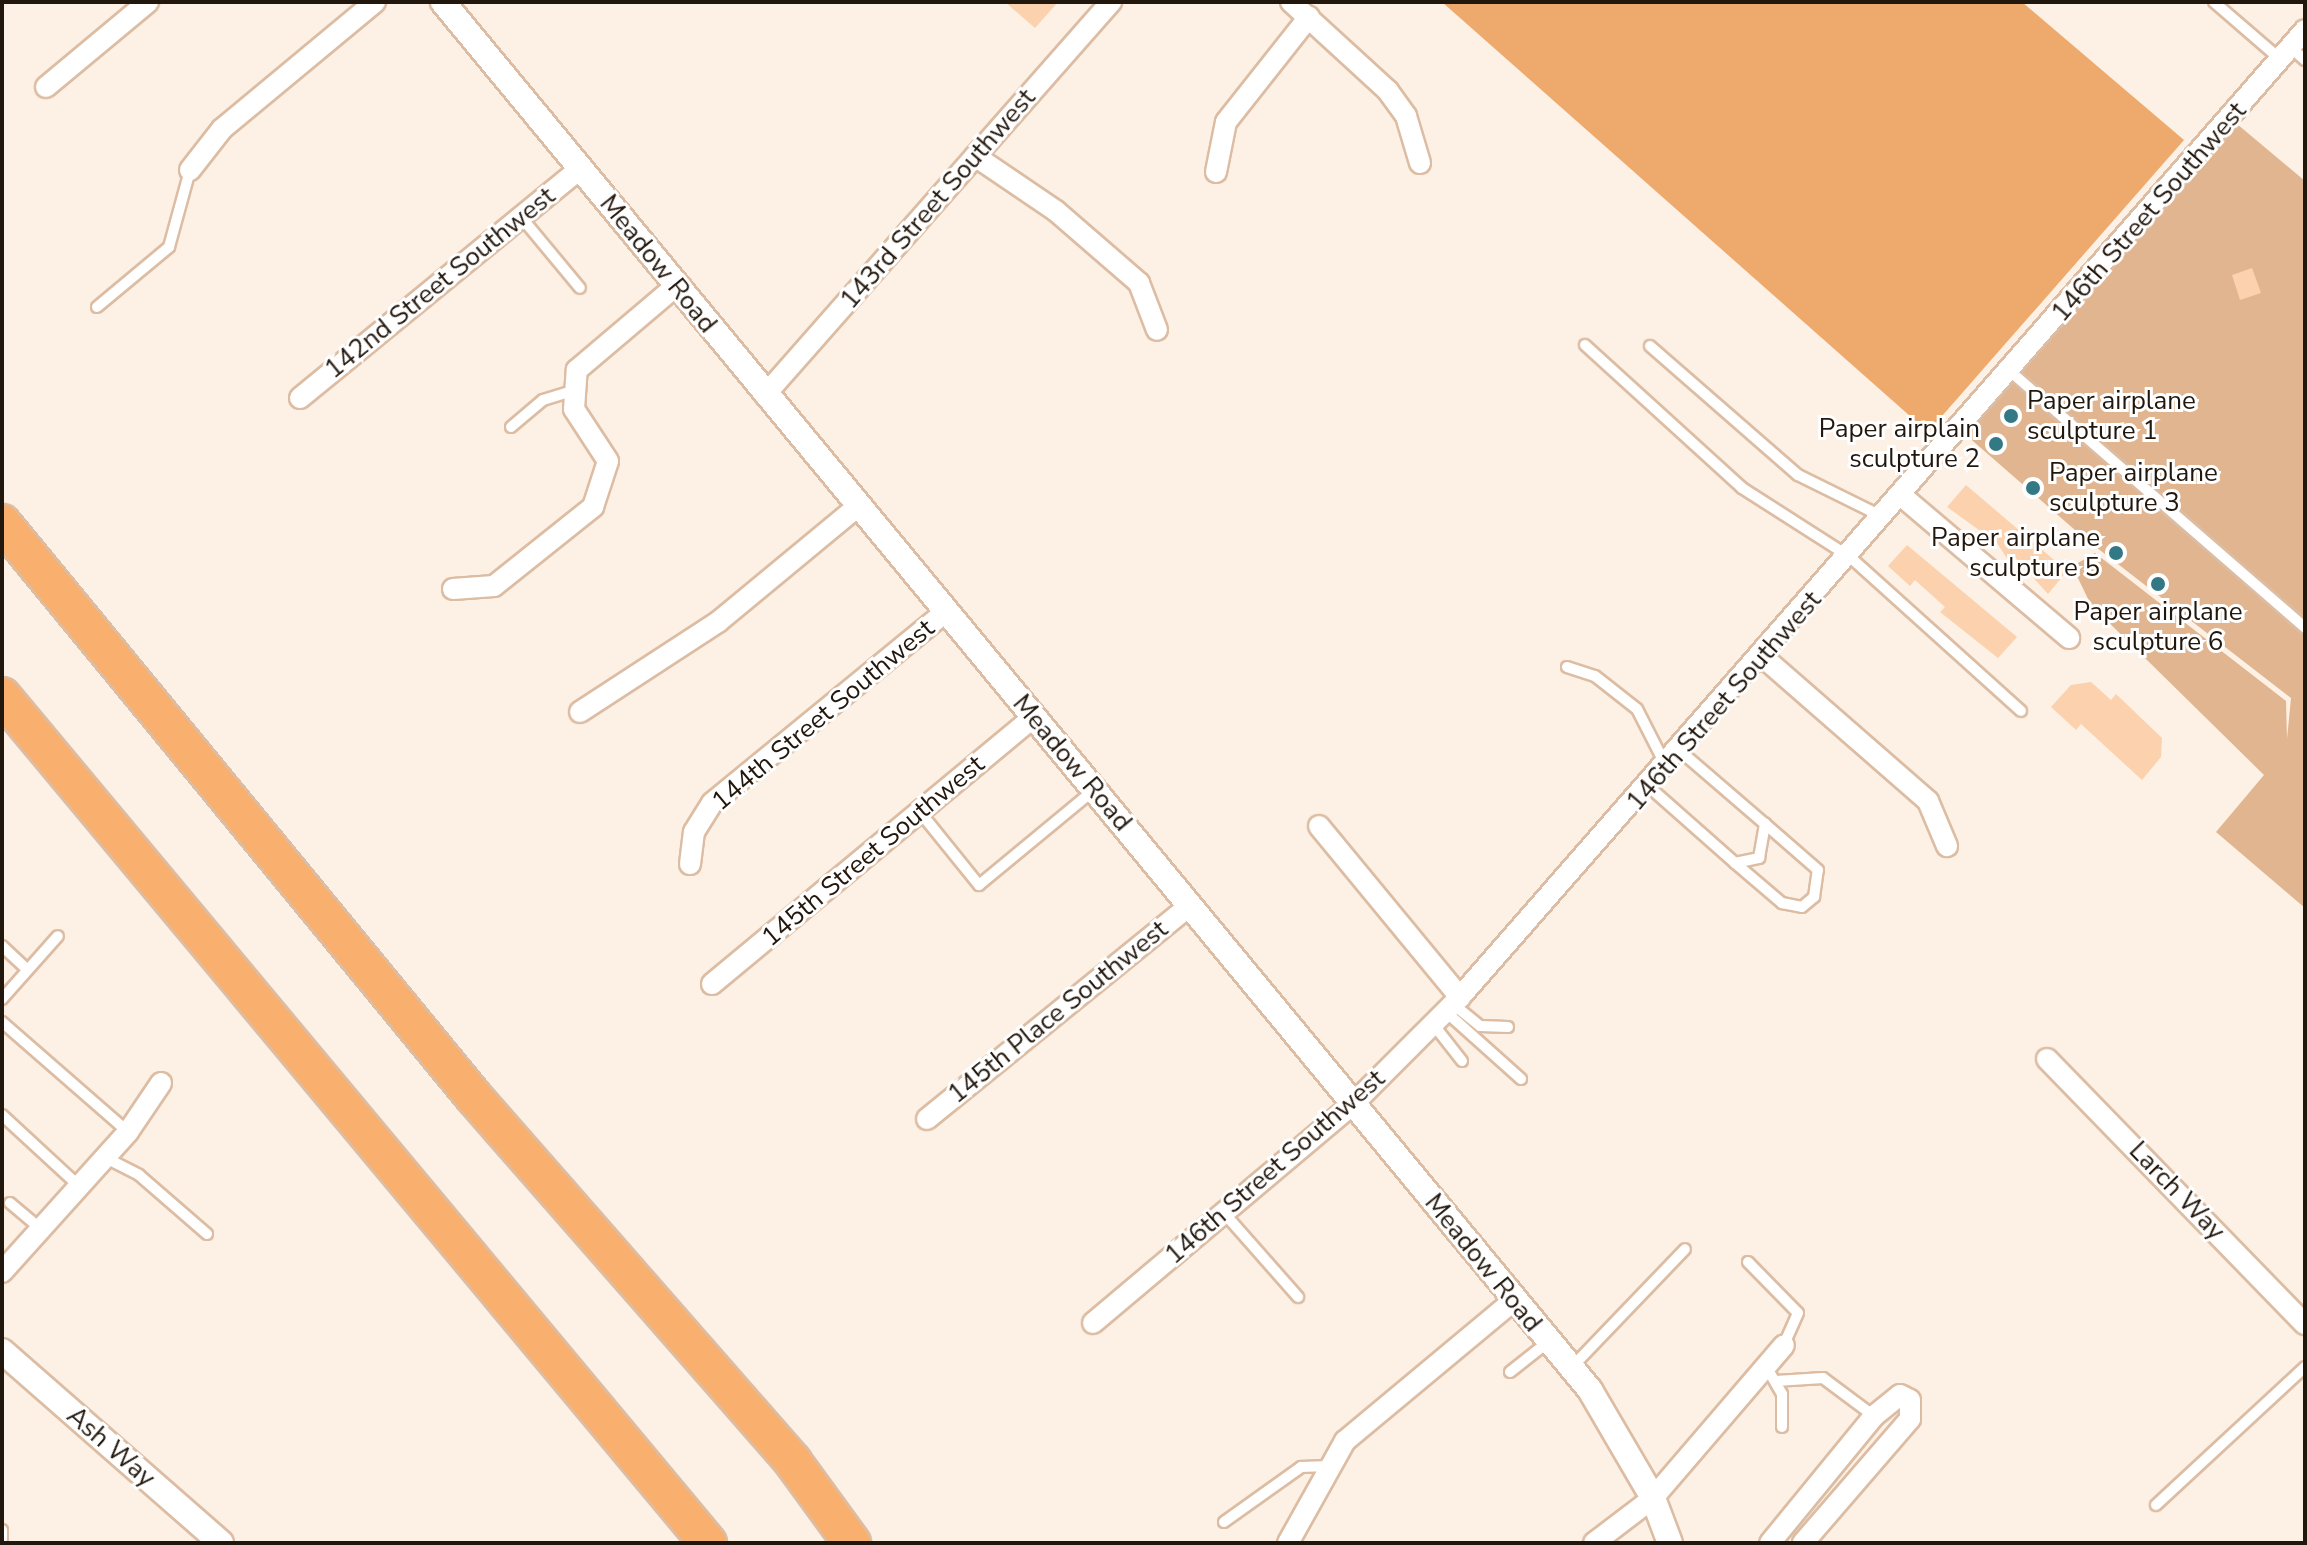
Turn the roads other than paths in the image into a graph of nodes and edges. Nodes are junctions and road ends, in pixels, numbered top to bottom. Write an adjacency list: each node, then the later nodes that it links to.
1 (148, 2): 10 (street)
2 (375, 2): 14 (street)
3 (443, 2): 13 (street, Meadow Road)
4 (1111, 2): 11 (street, 143rd Street Southwest)
5 (1291, 2): 7 (street)
6 (2214, 2): 9 (lane)
7 (1309, 17): 12 (street); 15 (street)
8 (2305, 30): 9 (street, 146th Street Southwest)
9 (2292, 56): 23 (street, 146th Street Southwest)
10 (46, 87)
11 (975, 156): 20 (street); 25 (street, 143rd Street Southwest)
12 (1420, 163)
13 (581, 168): 16 (street, 142nd Street Southwest); 17 (street, Meadow Road)
14 (190, 170): 19 (lane)
15 (1216, 172)
16 (521, 217): 18 (lane); 26 (street, 142nd Street Southwest)
17 (676, 286): 24 (street); 25 (street, Meadow Road)
18 (580, 288)
19 (97, 307)
20 (1157, 330)
21 (1585, 345): 32 (lane)
22 (1650, 346): 30 (lane)
23 (2011, 372): 28 (street, 146th Street Southwest); 35 (lane)
24 (570, 392): 27 (lane); 33 (street)
25 (765, 395): 29 (street, Meadow Road)
26 (300, 398)
27 (511, 427)
28 (1903, 497): 30 (street, 146th Street Southwest); 36 (street)
29 (857, 507): 34 (street, Meadow Road); 41 (street)
30 (1885, 517): 32 (street, 146th Street Southwest)
31 (2, 523): 99 (highway)
32 (1850, 557): 37 (street, 146th Street Southwest); 40 (lane)
33 (453, 589)
34 (944, 613): 42 (street, Meadow Road); 51 (street, 144th Street Southwest)
35 (2305, 628)
36 (2069, 638)
37 (1763, 657): 43 (street, 146th Street Southwest); 49 (street)
38 (1567, 667): 43 (lane)
39 (2, 696): 98 (highway)
40 (2021, 711)
41 (580, 712)
42 (1034, 717): 45 (street, Meadow Road); 46 (street, 145th Street Southwest)
43 (1673, 758): 44 (street, 146th Street Southwest); 47 (lane)
44 (1648, 786): 50 (lane); 58 (street, 146th Street Southwest)
45 (1095, 789): 46 (lane); 52 (street, Meadow Road)
46 (920, 812): 56 (street, 145th Street Southwest)
47 (1765, 824): 50 (lane); 50 (lane)
48 (1319, 826): 58 (street)
49 (1947, 846)
50 (1735, 863)
51 (690, 864)
52 (1190, 905): 65 (street, Meadow Road); 67 (street, 145th Place Southwest)
53 (58, 936): 55 (lane)
54 (2, 946): 55 (lane)
55 (28, 970): 57 (lane)
56 (712, 984)
57 (2, 999)
58 (1448, 1009): 60 (lane); 62 (lane); 63 (lane); 65 (street, 146th Street Southwest)
59 (2, 1022): 68 (lane)
60 (1508, 1027)
61 (2047, 1059): 81 (street, Larch Way)
62 (1462, 1061)
63 (1521, 1079)
64 (161, 1083): 68 (street)
65 (1352, 1105): 72 (street, 146th Street Southwest); 79 (street, Meadow Road)
66 (2, 1115): 70 (lane)
67 (927, 1119)
68 (128, 1132): 69 (street)
69 (106, 1158): 70 (street); 74 (lane)
70 (80, 1187): 73 (street)
71 (10, 1203): 73 (lane)
72 (1224, 1213): 78 (lane); 80 (street, 146th Street Southwest)
73 (41, 1229): 77 (street)
74 (207, 1234)
75 (1685, 1249): 86 (lane)
76 (1748, 1262): 83 (lane)
77 (2, 1272)
78 (1298, 1297)
79 (1512, 1302): 82 (street, Meadow Road); 91 (street)
80 (1093, 1323)
81 (2305, 1324)
82 (1548, 1342): 86 (street, Meadow Road); 87 (lane)
83 (1784, 1345): 88 (street)
84 (2, 1351): 97 (street, Ash Way)
85 (2305, 1367): 93 (lane)
86 (1571, 1368): 92 (street, Meadow Road)
87 (1510, 1372)
88 (1772, 1375): 89 (lane); 90 (lane); 92 (street)
89 (1874, 1416): 103 (street); 104 (street)
90 (1782, 1427)
91 (1329, 1466): 94 (lane); 100 (street)
92 (1653, 1498): 101 (street); 102 (street, Meadow Road)
93 (2156, 1505)
94 (1224, 1522)
95 (2, 1530): 96 (lane)
96 (2, 1539)
97 (221, 1543)
98 (708, 1543)
99 (852, 1543)
100 (1288, 1543)
101 (1594, 1543)
102 (1670, 1543)
103 (1770, 1543)
104 (1803, 1543)

